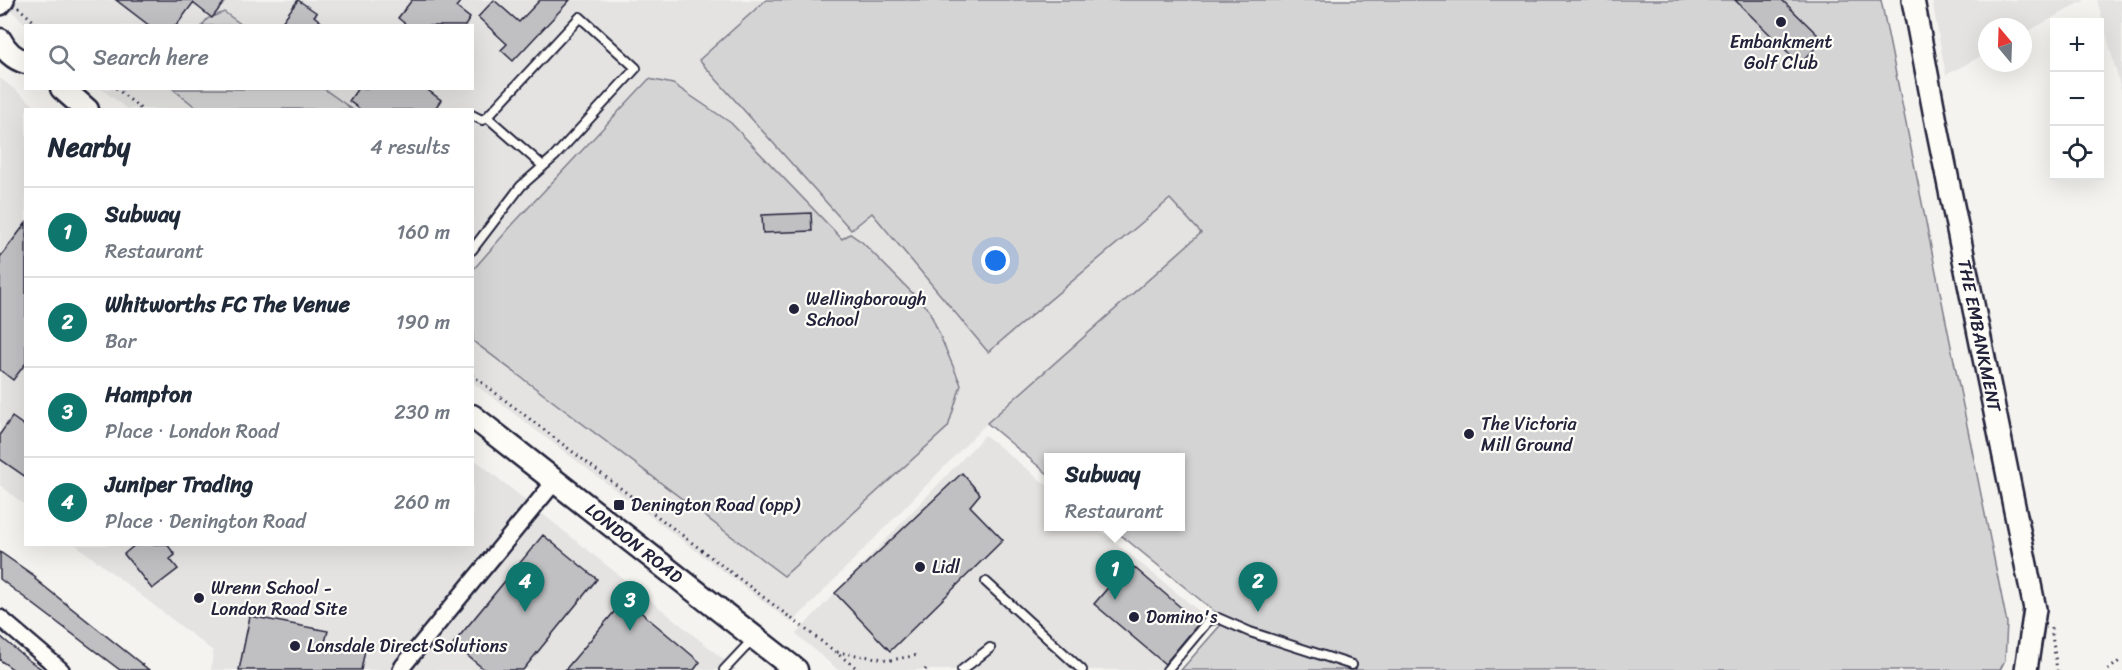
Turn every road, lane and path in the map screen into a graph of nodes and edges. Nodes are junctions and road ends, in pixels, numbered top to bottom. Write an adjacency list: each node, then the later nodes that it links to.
1 (1913, 0): 37 (main road, THE EMBANKMENT)
2 (6, 3): 3 (path)
3 (36, 24)
4 (0, 33): 6 (main road)
5 (0, 40): 7 (main road)
6 (24, 45)
7 (24, 61)
8 (64, 90): 10 (main road)
9 (118, 90): 11 (path)
10 (85, 108)
11 (140, 108)
12 (474, 116): 13 (lane)
13 (486, 117): 14 (lane); 14 (lane)
14 (543, 166): 15 (lane)
15 (474, 247)
16 (474, 377): 22 (path)
17 (474, 418): 18 (main road, LONDON ROAD)
18 (556, 480): 21 (main road, LONDON ROAD); 29 (street)
19 (986, 582): 35 (lane)
20 (0, 618): 28 (street)
21 (754, 637): 30 (lane); 31 (main road, LONDON ROAD)
22 (818, 640): 24 (path); 32 (path)
23 (990, 648): 34 (lane)
24 (918, 655)
25 (2122, 658): 38 (path)
26 (1352, 665): 36 (lane)
27 (928, 666): 33 (path)
28 (61, 670)
29 (401, 670)
30 (724, 670)
31 (796, 670)
32 (859, 670)
33 (925, 670)
34 (962, 670)
35 (1082, 670)
36 (1167, 670)
37 (2026, 670)
38 (2108, 670)

